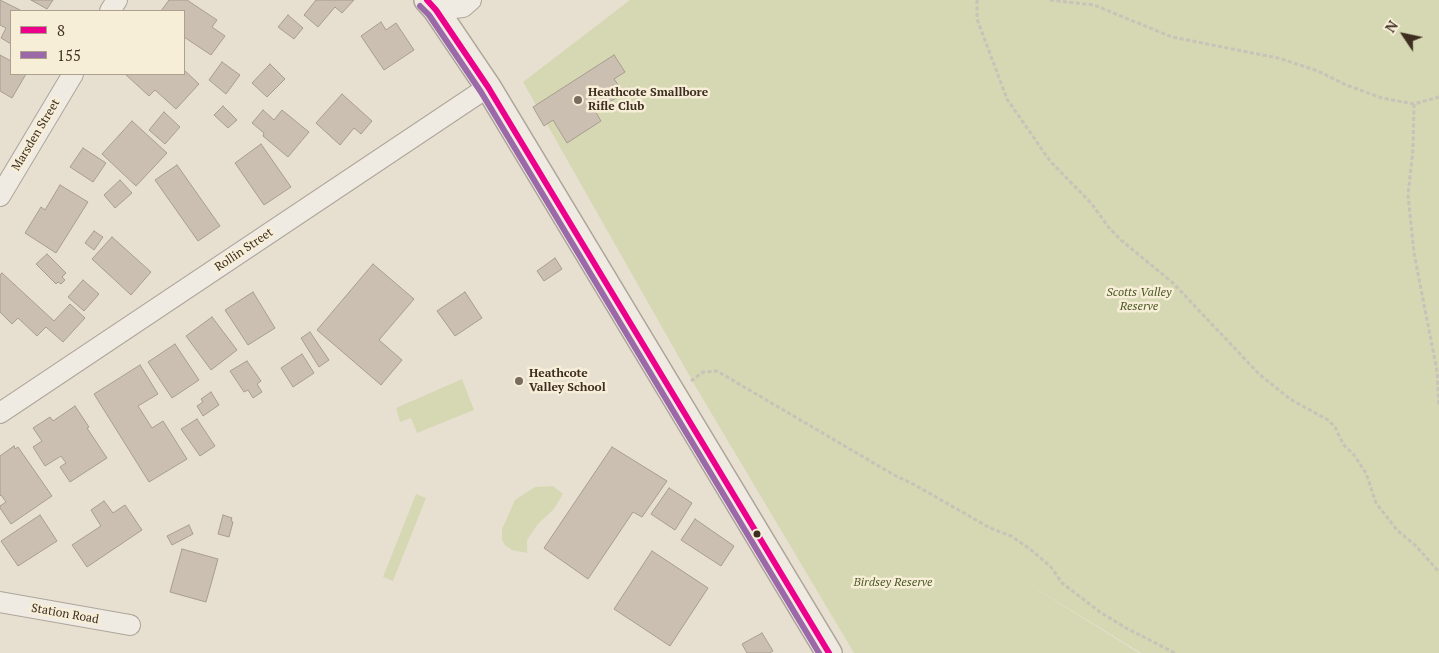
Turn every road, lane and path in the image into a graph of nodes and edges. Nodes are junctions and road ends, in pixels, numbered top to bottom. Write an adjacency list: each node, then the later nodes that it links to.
1 (471, 0): 4 (street)
2 (977, 0): 13 (path)
3 (1050, 0): 8 (path)
4 (435, 3): 6 (street)
5 (72, 75): 9 (street, Marsden Street)
6 (488, 87): 12 (street, Rollin Street); 16 (street)
7 (1439, 97): 8 (path)
8 (1414, 104): 11 (path)
9 (0, 196)
10 (685, 386): 17 (path)
11 (1439, 406)
12 (0, 412)
13 (1439, 572)
14 (0, 602): 15 (street, Station Road)
15 (130, 625)
16 (829, 653)
17 (1175, 653)

